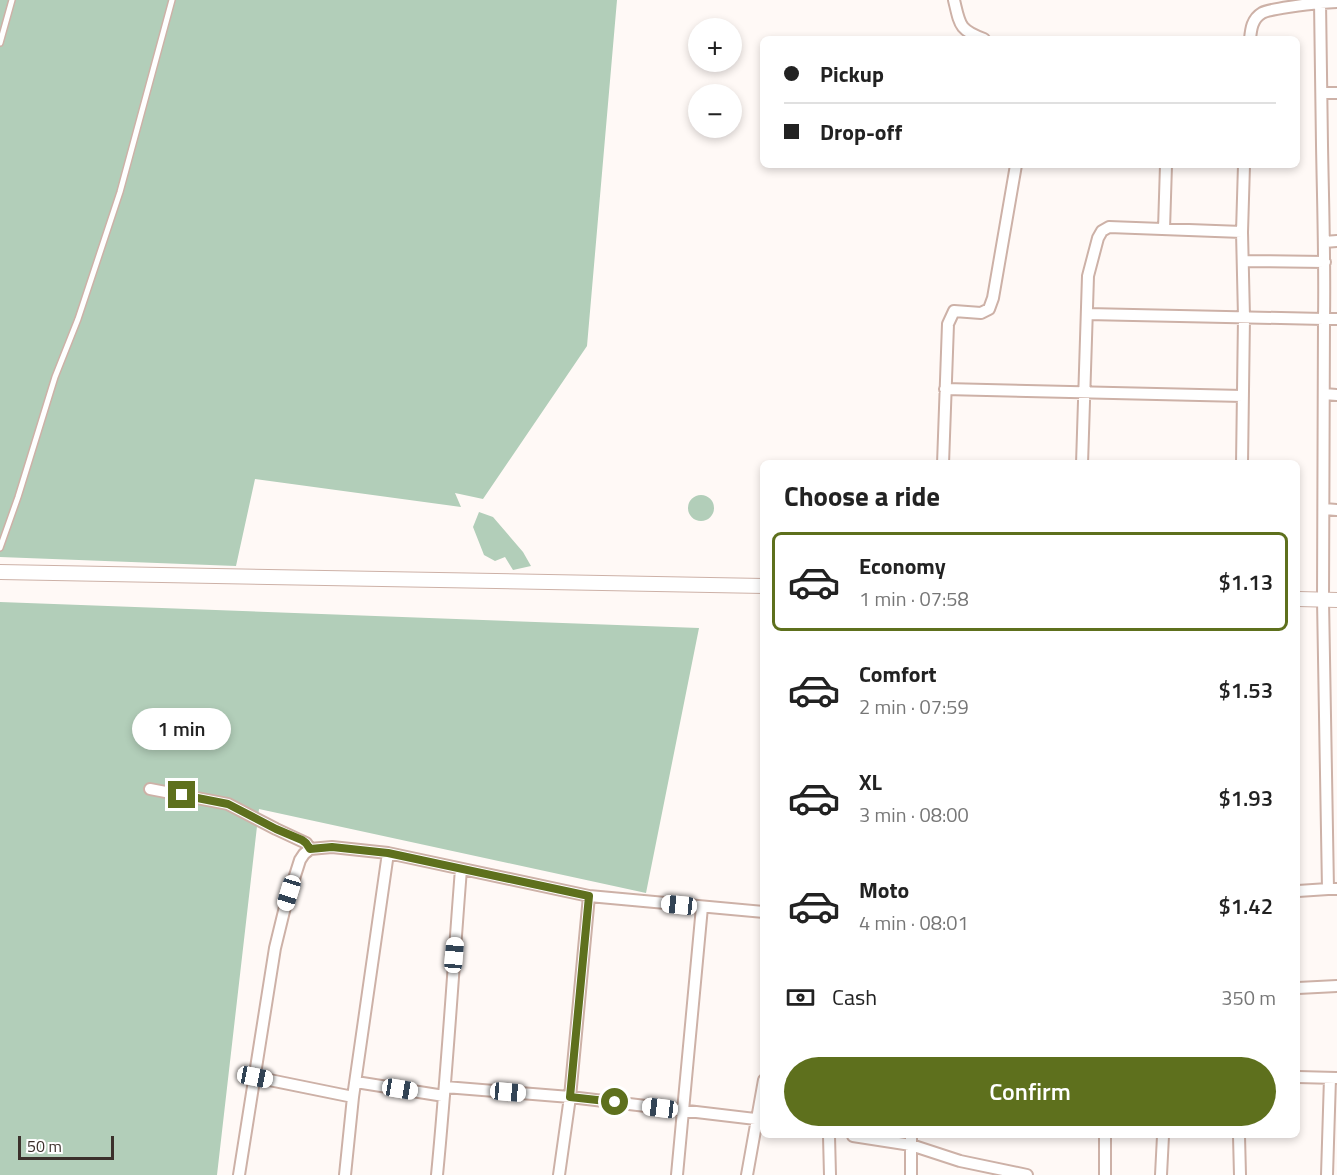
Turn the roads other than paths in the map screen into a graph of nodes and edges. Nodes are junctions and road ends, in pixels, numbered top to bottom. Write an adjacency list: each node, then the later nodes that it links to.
1 (12, 0): 8 (lane)
2 (172, 0): 34 (lane)
3 (954, 0): 6 (street)
4 (1320, 1): 5 (street); 7 (street); 9 (street)
5 (1337, 2)
6 (977, 36)
7 (1250, 36)
8 (0, 43)
9 (1322, 93): 10 (street); 16 (street)
10 (1337, 93)
11 (1015, 168): 24 (street)
12 (1166, 168): 14 (street)
13 (1244, 168): 15 (street)
14 (1164, 229): 15 (street); 20 (street)
15 (1242, 232): 18 (street)
16 (1324, 242): 17 (street); 19 (street)
17 (1337, 242)
18 (1243, 261): 19 (street); 21 (street)
19 (1325, 262): 22 (street)
20 (1087, 314): 21 (street); 25 (street)
21 (1244, 317): 22 (street); 28 (street)
22 (1324, 319): 23 (street); 26 (street)
23 (1337, 319)
24 (945, 389): 25 (street); 29 (street)
25 (1085, 393): 28 (street); 30 (street)
26 (1324, 394): 27 (street); 32 (street)
27 (1337, 395)
28 (1243, 396): 31 (street)
29 (943, 460)
30 (1082, 460)
31 (1242, 460)
32 (1323, 509): 33 (street); 38 (street)
33 (1337, 510)
34 (0, 548)
35 (0, 572): 36 (street)
36 (760, 586)
37 (1300, 599): 38 (street)
38 (1330, 600): 43 (street)
39 (150, 789): 40 (street)
40 (310, 849): 41 (street); 50 (street)
41 (388, 853): 42 (street); 53 (street)
42 (461, 869): 45 (street); 54 (street)
43 (1332, 889): 44 (street)
44 (1300, 891)
45 (589, 896): 46 (street); 56 (street)
46 (702, 907): 47 (street); 57 (street)
47 (760, 912)
48 (1337, 986): 49 (street)
49 (1300, 988)
50 (255, 1077): 55 (street); 65 (street)
51 (1300, 1077): 52 (street)
52 (1334, 1078): 77 (street)
53 (356, 1082): 54 (street); 55 (street)
54 (445, 1092): 56 (street); 67 (street)
55 (353, 1097): 66 (street)
56 (570, 1097): 57 (street); 68 (street)
57 (683, 1110): 58 (street); 69 (street)
58 (760, 1119): 70 (street)
59 (829, 1138): 71 (street)
60 (882, 1138): 64 (street)
61 (1105, 1138): 74 (street)
62 (1163, 1138): 75 (street)
63 (1239, 1138): 76 (street)
64 (911, 1140): 72 (street); 73 (street)
65 (239, 1175)
66 (345, 1175)
67 (437, 1175)
68 (560, 1175)
69 (677, 1175)
70 (747, 1175)
71 (830, 1175)
72 (911, 1175)
73 (1027, 1175)
74 (1105, 1175)
75 (1161, 1175)
76 (1240, 1175)
77 (1327, 1175)

